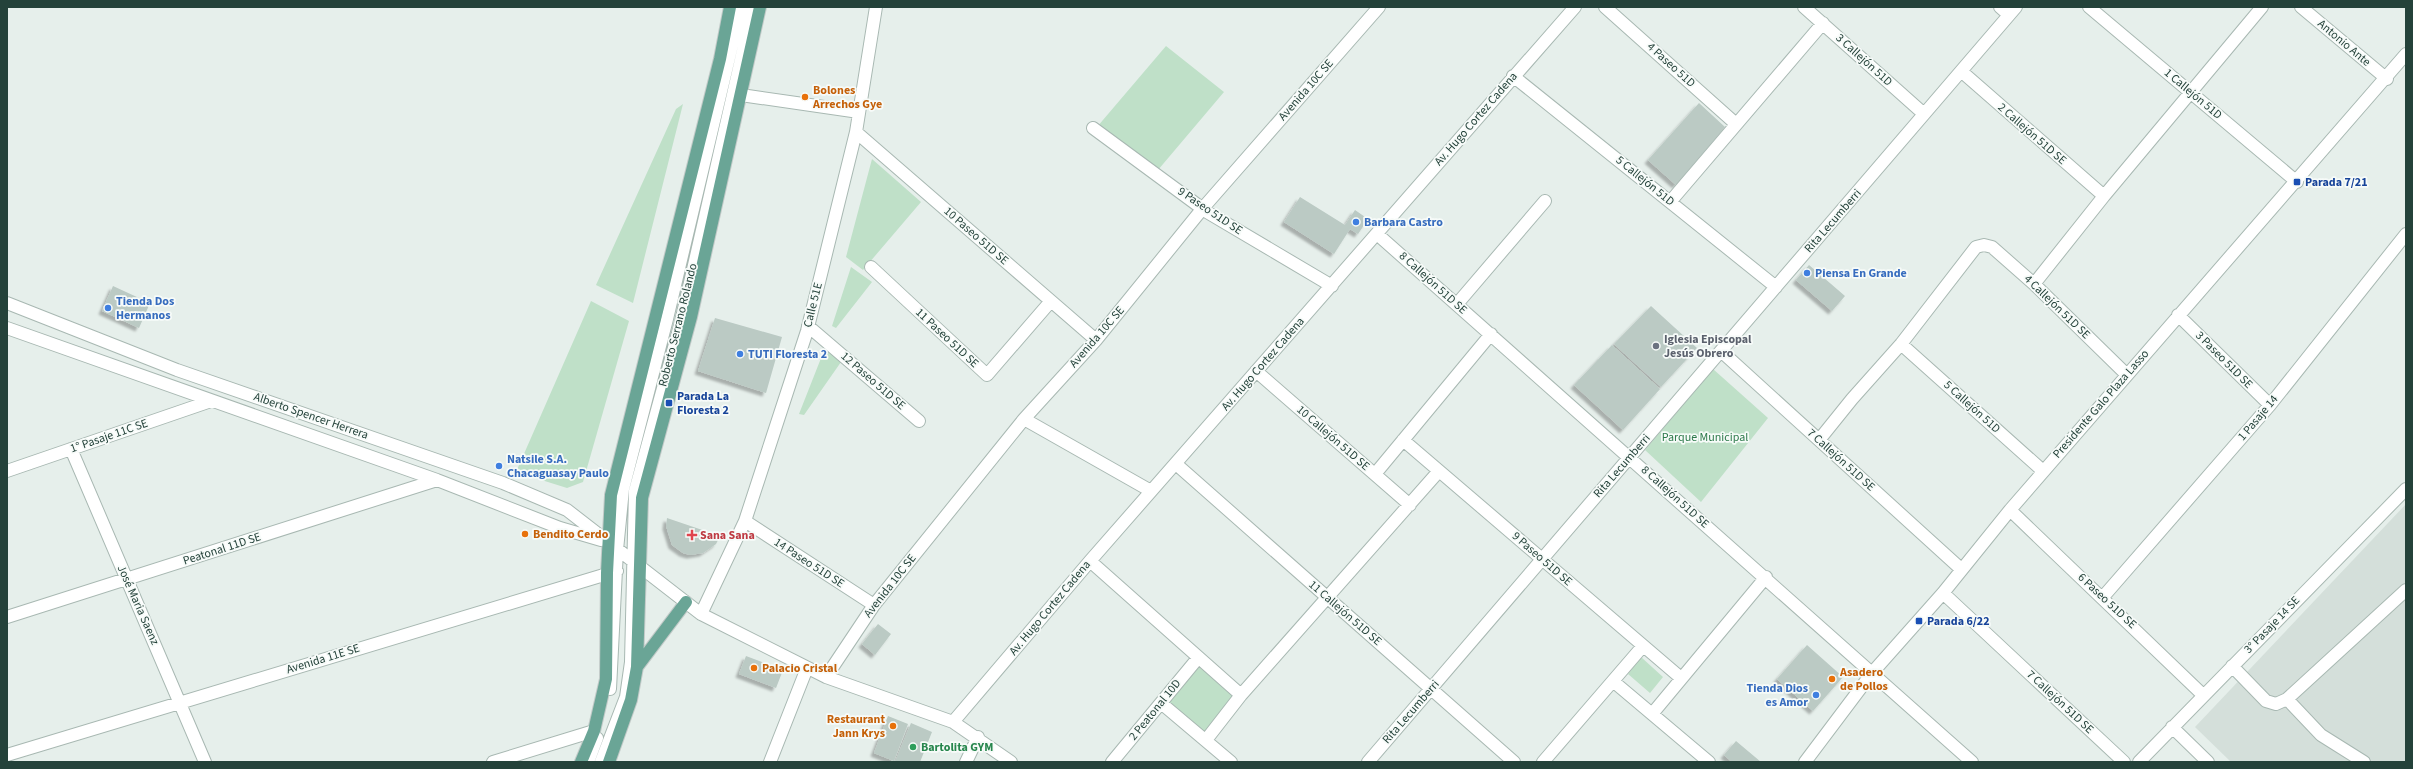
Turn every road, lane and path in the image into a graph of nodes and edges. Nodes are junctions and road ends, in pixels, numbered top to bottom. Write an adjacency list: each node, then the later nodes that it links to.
1 (730, 7): 68 (main road, Roberto Serrano Rolando)
2 (741, 7): 68 (street, Roberto Serrano Rolando)
3 (753, 7): 71 (street, Roberto Serrano Rolando)
4 (760, 7): 20 (main road, Roberto Serrano Rolando)
5 (876, 7): 21 (street, Calle 51E)
6 (1379, 7): 30 (street, Avenida 10C SE)
7 (1575, 7): 17 (street, Av. Hugo Cortez Cadena)
8 (1605, 7): 23 (street, 4 Paseo 51D)
9 (1804, 7): 14 (street, 3 Callejón 51D)
10 (2089, 7): 19 (street, 1 Callejón 51D)
11 (2262, 7): 19 (street)
12 (2301, 7): 18 (street, Antonio Ante)
13 (2009, 10): 16 (street, Rita Lecumberri)
14 (1823, 23): 22 (street, 3 Callejón 51D); 23 (street)
15 (2404, 62): 18 (street, Presidente Galo Plaza Lasso)
16 (1961, 72): 22 (street, Rita Lecumberri); 27 (street, 2 Callejón 51D SE)
17 (1513, 76): 29 (street, 5 Callejón 51D); 31 (street, Av. Hugo Cortez Cadena)
18 (2387, 79): 26 (street, Presidente Galo Plaza Lasso)
19 (2190, 91): 26 (street, 1 Callejón 51D); 27 (street)
20 (741, 95): 21 (street); 71 (main road, Roberto Serrano Rolando)
21 (859, 112): 25 (street, Calle 51E)
22 (1924, 114): 36 (street, Rita Lecumberri)
23 (1736, 124): 29 (street)
24 (1093, 128): 30 (street, 9 Paseo 51D SE)
25 (856, 132): 37 (street, 10 Paseo 51D SE); 41 (street, Calle 51E)
26 (2297, 182): 40 (street, Presidente Galo Plaza Lasso)
27 (2104, 196): 34 (street)
28 (1545, 201): 39 (street)
29 (1670, 202): 36 (street, 5 Callejón 51D)
30 (1203, 208): 35 (street, 9 Paseo 51D SE); 44 (street, Avenida 10C SE)
31 (1378, 234): 35 (street, Av. Hugo Cortez Cadena); 39 (street, 8 Callejón 51D SE)
32 (2406, 234): 50 (street, 1 Pasaje 14)
33 (871, 268): 37 (street, 11 Paseo 51D SE)
34 (2034, 284): 45 (street, 4 Callejón 51D SE); 48 (street, 4 Callejón 51D SE)
35 (1332, 286): 47 (street, Av. Hugo Cortez Cadena)
36 (1776, 287): 46 (street, Rita Lecumberri)
37 (1051, 301): 44 (street, 10 Paseo 51D SE)
38 (7, 303): 68 (street, Alberto Spencer Herrera)
39 (1457, 304): 43 (street, 8 Callejón 51D SE)
40 (2178, 315): 48 (street, Presidente Galo Plaza Lasso); 50 (street, 3 Paseo 51D SE)
41 (808, 326): 52 (street, 12 Paseo 51D SE); 67 (street, Calle 51E)
42 (7, 328): 49 (street, Alberto Spencer Herrera)
43 (1491, 334): 53 (street); 56 (street, 8 Callejón 51D SE)
44 (1096, 340): 51 (street, Avenida 10C SE)
45 (1901, 344): 54 (street); 59 (street, 5 Callejón 51D)
46 (1721, 351): 54 (street, 7 Callejón 51D SE); 56 (street, Rita Lecumberri)
47 (1256, 371): 57 (street, Av. Hugo Cortez Cadena); 61 (street, 10 Callejón 51D SE)
48 (2126, 374): 59 (street, Presidente Galo Plaza Lasso)
49 (211, 401): 55 (street, 1° Pasaje 11C SE); 62 (street, Alberto Spencer Herrera)
50 (2270, 405): 78 (street, 1 Pasaje 14)
51 (1024, 418): 64 (street); 81 (street, Avenida 10C SE)
52 (919, 421)
53 (1403, 440): 60 (street, 9 Paseo 51D SE); 61 (street)
54 (1819, 440): 72 (street, 7 Callejón 51D SE)
55 (71, 449): 58 (street, 1° Pasaje 11C SE); 75 (street, José Maria Saenz)
56 (1630, 457): 69 (street, Rita Lecumberri); 74 (street, 8 Callejón 51D SE)
57 (1176, 464): 64 (street, Av. Hugo Cortez Cadena); 79 (street, 11 Callejón 51D SE)
58 (7, 471)
59 (2043, 471): 66 (street, Presidente Galo Plaza Lasso)
60 (1439, 472): 65 (street); 69 (street, 9 Paseo 51D SE)
61 (1375, 474): 65 (street, 10 Callejón 51D SE)
62 (437, 480): 68 (street, Alberto Spencer Herrera); 75 (street, Peatonal 11D SE)
63 (2406, 489): 86 (street, 3° Pasaje 14 SE)
64 (1151, 491): 70 (street, Av. Hugo Cortez Cadena)
65 (1410, 505): 79 (street)
66 (2010, 510): 72 (street, Presidente Galo Plaza Lasso); 78 (street, 6 Paseo 51D SE)
67 (745, 521): 81 (street, 14 Paseo 51D SE); 82 (street, Calle 51E)
68 (613, 546): 71 (street, Alberto Spencer Herrera); 73 (main road, Roberto Serrano Rolando)
69 (1542, 560): 84 (street, 9 Paseo 51D SE); 93 (street, Rita Lecumberri)
70 (1090, 561): 85 (street); 100 (street, Av. Hugo Cortez Cadena)
71 (635, 565): 73 (street, Avenida 11E SE); 80 (street, Alberto Spencer Herrera); 87 (main road, Roberto Serrano Rolando); 110 (street, Roberto Serrano Rolando)
72 (1961, 569): 77 (street, Presidente Galo Plaza Lasso)
73 (612, 572): 97 (street, Avenida 11E SE); 102 (main road, Roberto Serrano Rolando); 109 (street, Roberto Serrano Rolando)
74 (1766, 577): 89 (street, 8 Callejón 51D SE); 91 (street)
75 (126, 579): 83 (street, Peatonal 11D SE); 97 (street, José Maria Saenz)
76 (2406, 590): 96 (street)
77 (1943, 593): 89 (street, Presidente Galo Plaza Lasso); 123 (street, 7 Callejón 51D SE)
78 (2103, 597): 95 (street, 6 Paseo 51D SE)
79 (1328, 598): 93 (street, 11 Callejón 51D SE); 94 (street)
80 (686, 602): 82 (street, Alberto Spencer Herrera); 87 (main road)
81 (874, 604): 90 (street, Avenida 10C SE)
82 (701, 614): 88 (street, Alberto Spencer Herrera)
83 (7, 617)
84 (1643, 646): 91 (street, 9 Paseo 51D SE); 92 (street)
85 (1198, 658): 94 (street); 98 (street, 2 Peatonal 10D)
86 (2232, 666): 95 (street, 3° Pasaje 14 SE); 96 (street)
87 (637, 667): 111 (main road, Roberto Serrano Rolando)
88 (807, 668): 90 (street, Alberto Spencer Herrera); 112 (street)
89 (1872, 673): 121 (street, Presidente Galo Plaza Lasso); 122 (street, 8 Callejón 51D SE)
90 (826, 676): 100 (street, Alberto Spencer Herrera)
91 (1681, 678): 99 (street)
92 (1614, 682): 99 (street); 119 (street)
93 (1431, 689): 117 (street, Rita Lecumberri); 118 (street, 11 Callejón 51D SE)
94 (1241, 695): 104 (street)
95 (2203, 695): 101 (street, 3° Pasaje 14 SE)
96 (2287, 699): 126 (street)
97 (180, 702): 105 (street, Avenida 11E SE); 106 (street, José Maria Saenz)
98 (1161, 703): 104 (street); 115 (street, 2 Peatonal 10D)
99 (1652, 714): 120 (street)
100 (953, 722): 103 (street, Alberto Spencer Herrera)
101 (2172, 727): 124 (street, 3° Pasaje 14 SE); 125 (street)
102 (594, 731): 107 (street); 108 (main road, Roberto Serrano Rolando)
103 (978, 737): 113 (street); 114 (street, Alberto Spencer Herrera)
104 (1206, 740): 116 (street)
105 (7, 755)
106 (205, 762)
107 (493, 762)
108 (581, 762)
109 (588, 762)
110 (601, 762)
111 (609, 762)
112 (770, 762)
113 (966, 762)
114 (1011, 762)
115 (1112, 762)
116 (1232, 762)
117 (1368, 762)
118 (1514, 762)
119 (1543, 762)
120 (1709, 762)
121 (1807, 762)
122 (1972, 762)
123 (2124, 762)
124 (2139, 762)
125 (2208, 762)
126 (2364, 762)

